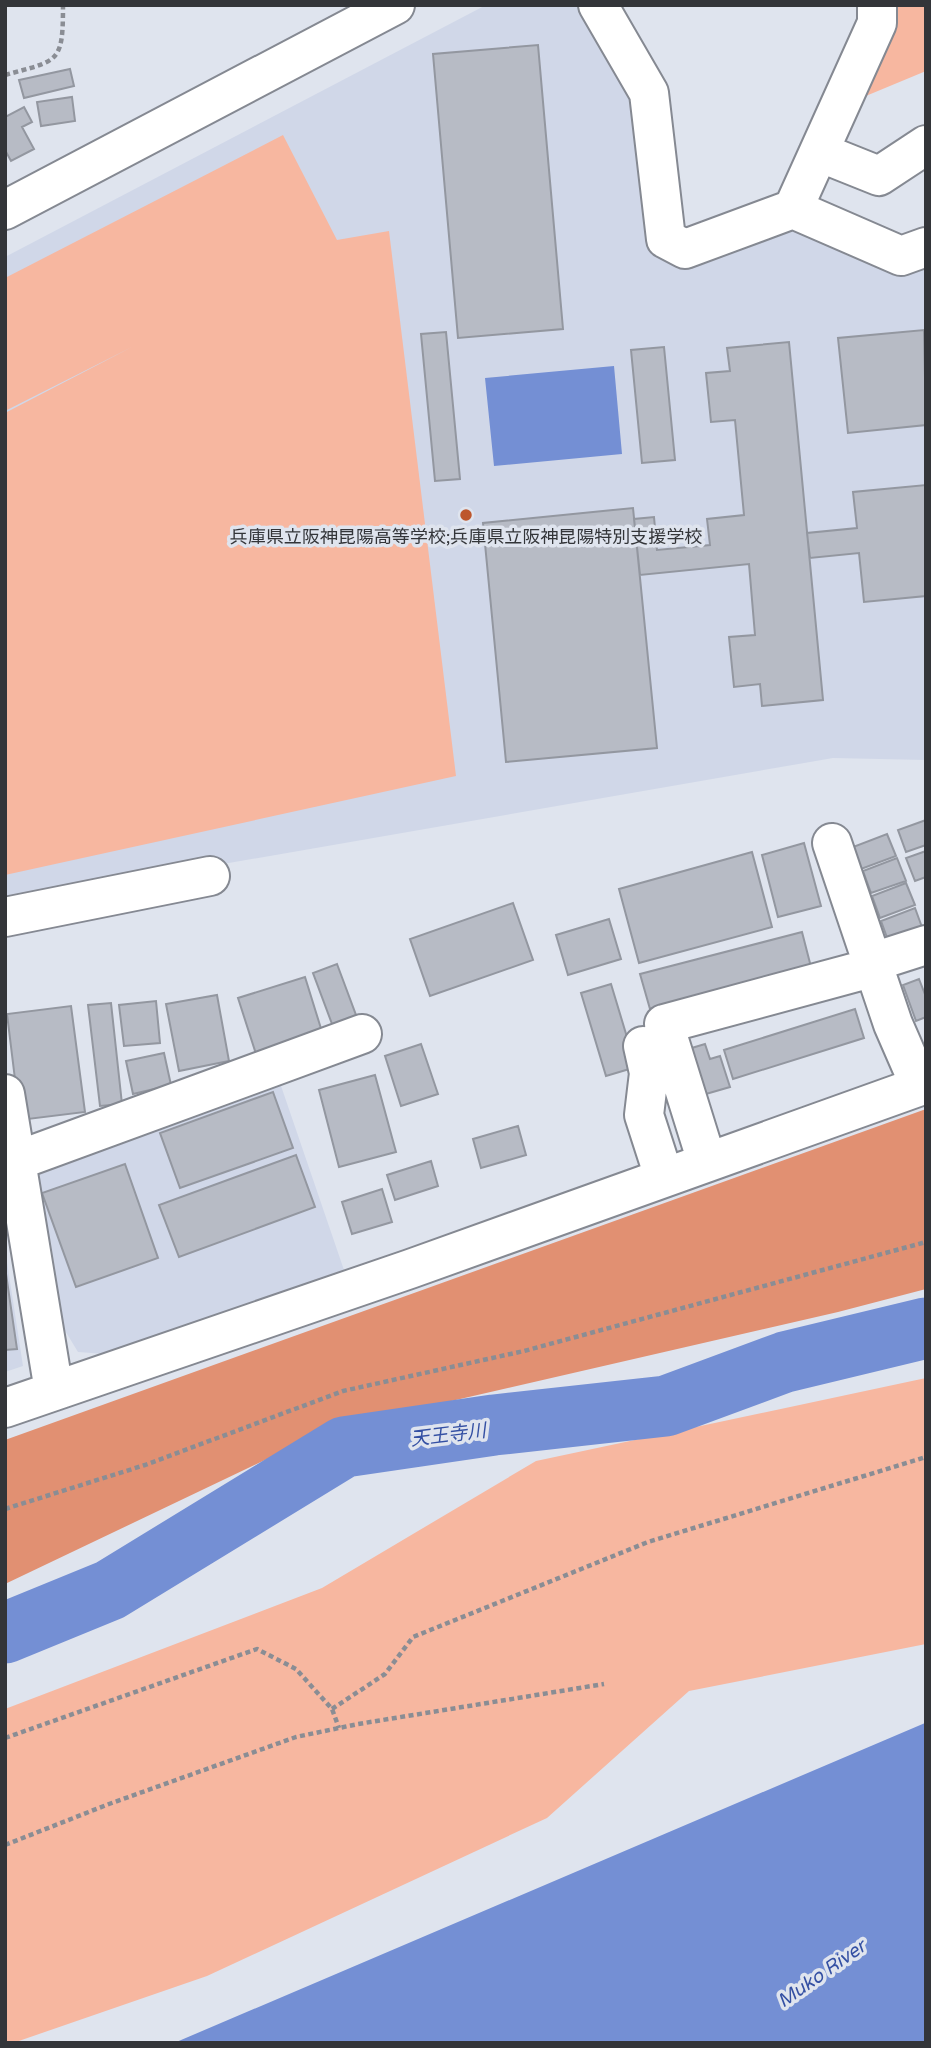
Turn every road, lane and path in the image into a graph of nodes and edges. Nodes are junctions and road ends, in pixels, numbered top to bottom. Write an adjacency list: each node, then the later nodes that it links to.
1 (63, 5): 5 (path)
2 (395, 5): 9 (street)
3 (598, 5): 8 (street)
4 (877, 5): 7 (street)
5 (5, 75)
6 (926, 145): 7 (street)
7 (819, 152): 8 (street)
8 (793, 209): 10 (street)
9 (5, 210)
10 (926, 247)
11 (832, 843): 15 (street)
12 (210, 876): 13 (street)
13 (5, 917)
14 (926, 945): 15 (street)
15 (874, 965): 18 (street); 21 (street)
16 (362, 1034): 20 (street)
17 (643, 1046): 22 (street)
18 (923, 1085): 21 (street)
19 (5, 1094): 20 (street)
20 (16, 1161): 24 (street)
21 (707, 1162): 22 (street)
22 (664, 1177): 24 (street)
23 (926, 1242): 27 (path)
24 (54, 1391): 25 (street)
25 (5, 1408)
26 (926, 1457): 29 (path)
27 (5, 1509)
28 (604, 1684): 30 (path)
29 (332, 1709): 30 (path); 31 (path)
30 (339, 1728): 32 (path)
31 (5, 1738)
32 (5, 1845)

